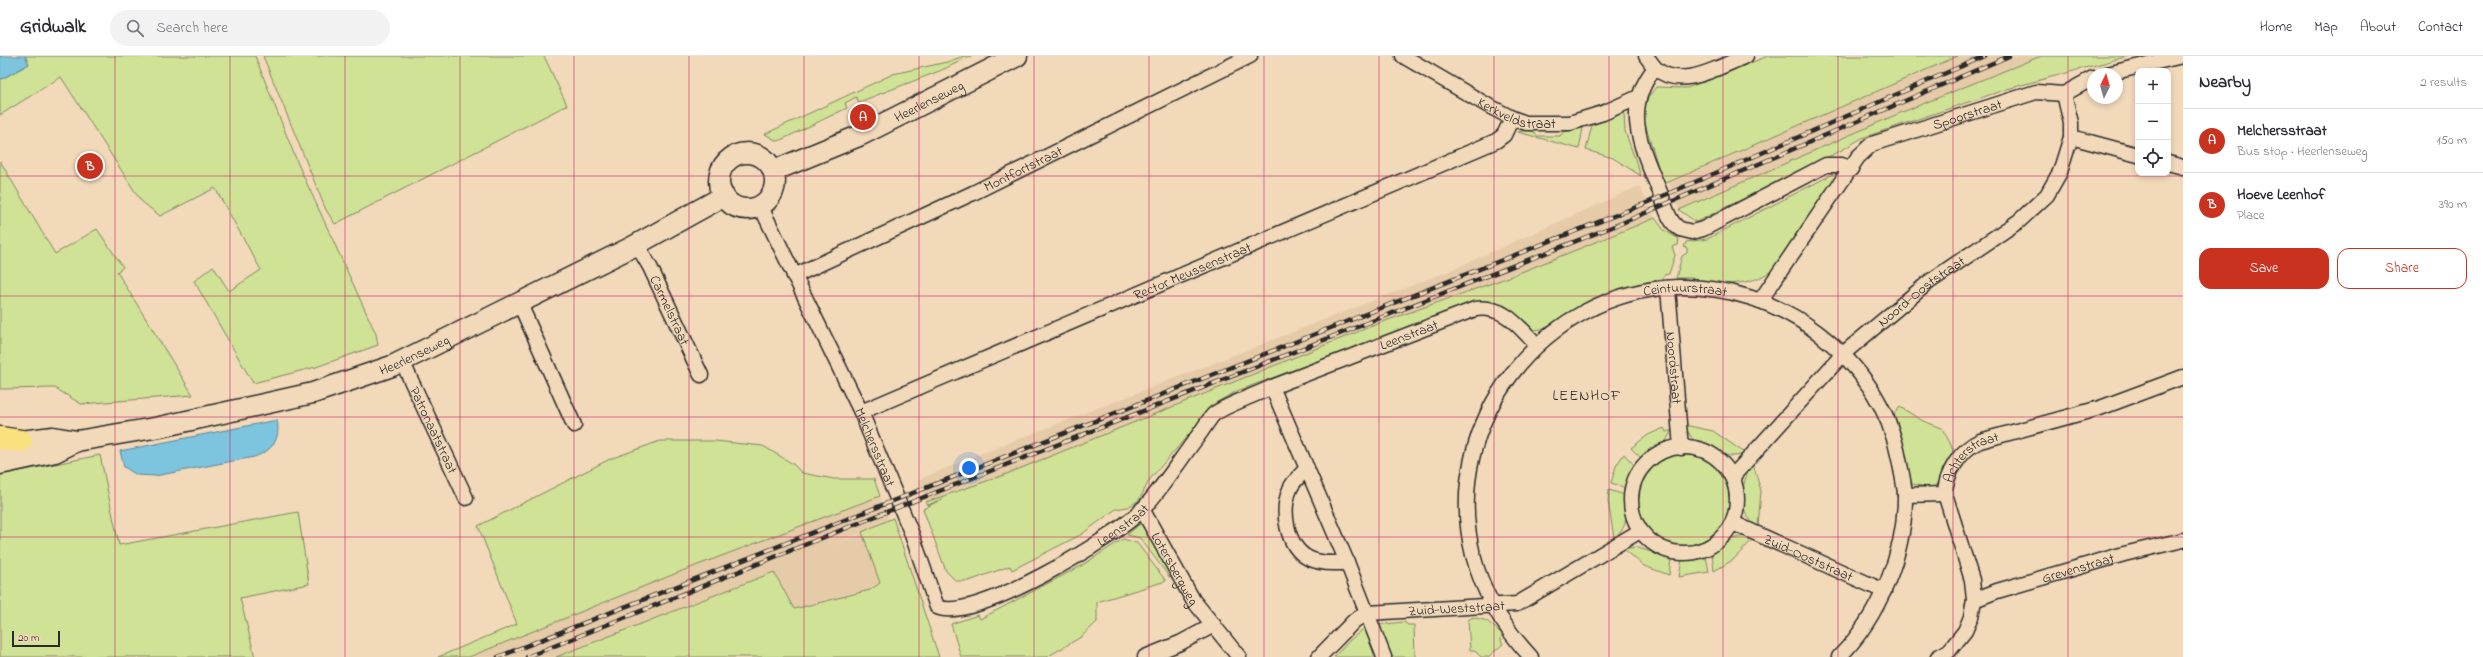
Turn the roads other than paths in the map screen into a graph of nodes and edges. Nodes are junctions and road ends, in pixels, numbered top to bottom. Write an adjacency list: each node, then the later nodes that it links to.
1 (1017, 56): 18 (main road, Heerlenseweg)
2 (1250, 56): 22 (street, Montfortstraat)
3 (1403, 56): 12 (street, Kerkveldstraat)
4 (1646, 56): 7 (street)
5 (1746, 56): 7 (street)
6 (2182, 56): 8 (street)
7 (1654, 68): 11 (street)
8 (2123, 70)
9 (2087, 81): 10 (street)
10 (2064, 94): 13 (street, Noord-Ooststraat); 17 (street, Spoorstraat)
11 (1638, 97): 12 (street, Kerkveldstraat); 17 (street)
12 (1512, 118): 32 (street, Rector Meussenstraat)
13 (2071, 137): 14 (street); 27 (street, Noord-Ooststraat)
14 (2135, 154)
15 (2171, 164): 16 (street)
16 (2183, 167)
17 (1851, 169): 24 (street, Spoorstraat)
18 (773, 171): 19 (main road); 20 (main road)
19 (724, 196): 20 (main road); 21 (main road, Heerlenseweg)
20 (760, 206): 22 (street, Melchersstraat)
21 (637, 245): 25 (main road, Heerlenseweg); 29 (street, Carmelstraat)
22 (794, 276): 32 (street, Melchersstraat)
23 (1668, 288): 24 (street, Ceintuurstraat); 26 (street, Ceintuurstraat); 37 (street, Noordstraat)
24 (1760, 301): 27 (street, Ceintuurstraat)
25 (520, 304): 28 (main road, Heerlenseweg); 33 (street)
26 (1537, 345): 31 (street, Leenstraat); 51 (street, Ceintuurstraat)
27 (1844, 353): 40 (street, Noord-Ooststraat); 42 (street, Ceintuurstraat)
28 (402, 361): 35 (main road, Heerlenseweg); 43 (street, Patronaatstraat)
29 (701, 375)
30 (2183, 377): 41 (street, Achterstraat)
31 (1272, 388): 39 (street); 44 (street, Leenstraat)
32 (862, 412): 52 (street, Melchersstraat)
33 (574, 425)
34 (10, 440): 35 (main road, Heerlenseweg); 36 (main road, Heerlenseweg)
35 (78, 441): 38 (main road, Heerlenseweg)
36 (0, 448)
37 (1681, 448): 40 (street); 46 (street)
38 (0, 464)
39 (1307, 468): 48 (street); 48 (street)
40 (1732, 477): 45 (street)
41 (1945, 494): 42 (street); 50 (street, Achterstraat)
42 (1905, 495): 49 (street, Ceintuurstraat)
43 (466, 498)
44 (1142, 509): 52 (street, Leenstraat); 54 (street, Lotersbergweg)
45 (1733, 523): 46 (street); 49 (street, Zuid-Ooststraat)
46 (1640, 531): 51 (street, Zuid-Weststraat)
47 (2183, 540): 50 (street, Grevenstraat)
48 (1347, 562): 53 (street)
49 (1884, 591): 60 (street, Ceintuurstraat)
50 (1974, 600): 61 (street, Achterstraat)
51 (1493, 606): 53 (street, Zuid-Weststraat); 59 (street, Ceintuurstraat)
52 (937, 607)
53 (1368, 613): 57 (street, Zuid-Weststraat); 58 (street)
54 (1214, 625): 55 (street); 56 (street, Lotersbergweg)
55 (1145, 657)
56 (1239, 657)
57 (1319, 657)
58 (1384, 657)
59 (1531, 657)
60 (1839, 657)
61 (1938, 657)

